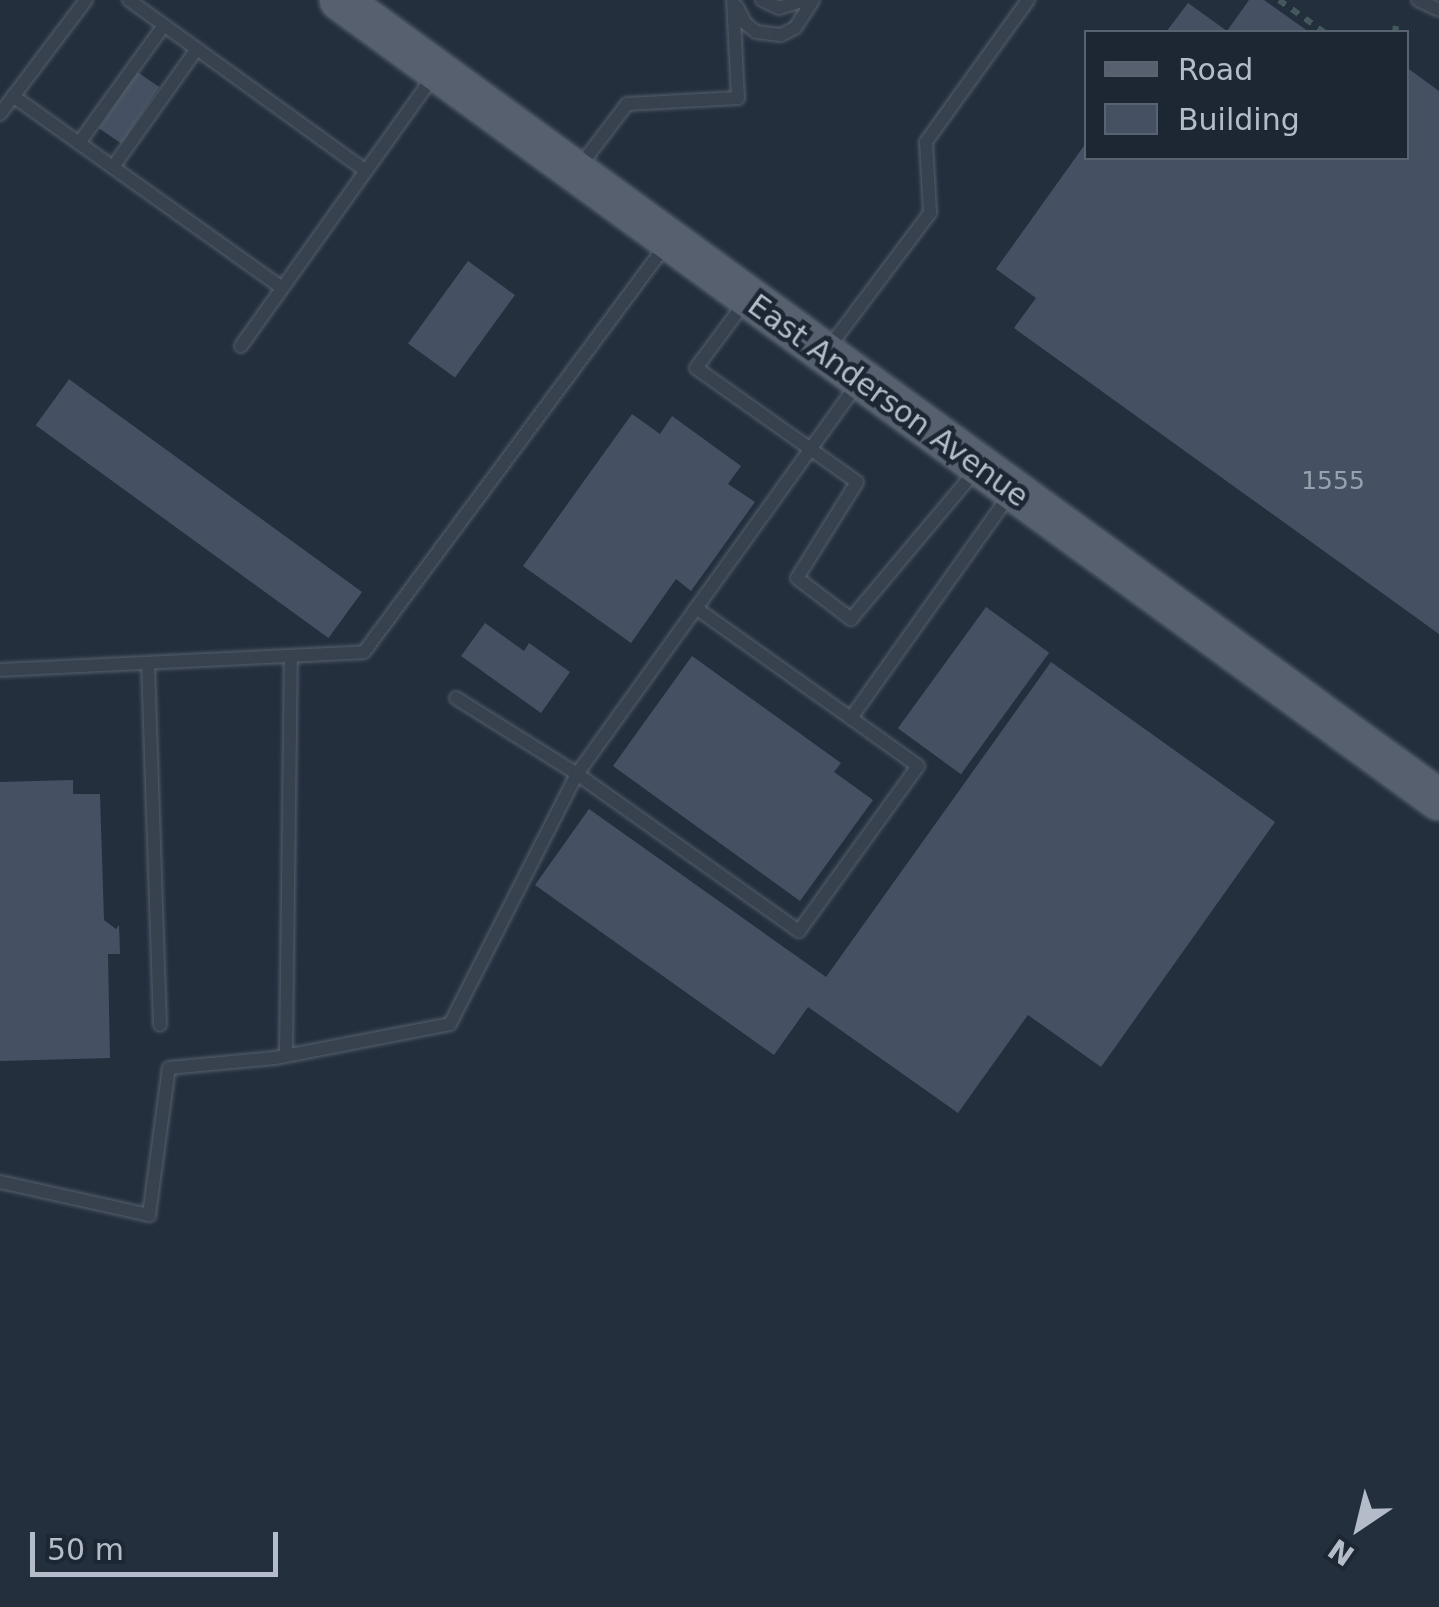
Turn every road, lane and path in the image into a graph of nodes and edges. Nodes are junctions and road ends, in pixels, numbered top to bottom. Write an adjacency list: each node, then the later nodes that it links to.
1 (86, 0): 16 (lane)
2 (129, 0): 12 (lane)
3 (340, 0): 15 (main road, East Anderson Avenue)
4 (734, 0): 7 (lane); 21 (lane)
5 (762, 0): 6 (lane)
6 (806, 0)
7 (814, 0)
8 (1028, 0): 26 (lane)
9 (1280, 0): 13 (path)
10 (1418, 0): 11 (lane)
11 (1439, 10)
12 (164, 26): 14 (lane); 18 (lane)
13 (1321, 30)
14 (197, 49): 19 (lane); 20 (lane)
15 (437, 70): 20 (lane); 21 (main road, East Anderson Avenue)
16 (13, 96): 17 (lane); 18 (lane)
17 (0, 114)
18 (79, 143): 19 (lane)
19 (112, 167): 23 (lane)
20 (366, 171): 23 (lane)
21 (576, 172): 22 (main road, East Anderson Avenue)
22 (669, 240): 24 (main road, East Anderson Avenue); 32 (lane)
23 (282, 288): 25 (lane)
24 (747, 299): 26 (main road, East Anderson Avenue); 28 (lane)
25 (241, 346)
26 (824, 354): 27 (main road, East Anderson Avenue)
27 (860, 380): 28 (lane); 29 (main road, East Anderson Avenue)
28 (812, 450): 29 (lane); 31 (lane)
29 (979, 467): 30 (main road, East Anderson Avenue)
30 (1012, 491): 36 (lane); 38 (main road, East Anderson Avenue)
31 (696, 608): 36 (lane); 37 (lane)
32 (292, 656): 33 (lane); 40 (lane)
33 (148, 663): 34 (lane); 39 (lane)
34 (0, 670)
35 (456, 698): 37 (lane)
36 (851, 718): 37 (lane)
37 (577, 774): 40 (lane)
38 (1439, 800)
39 (160, 1025)
40 (286, 1056): 41 (lane)
41 (0, 1182)

